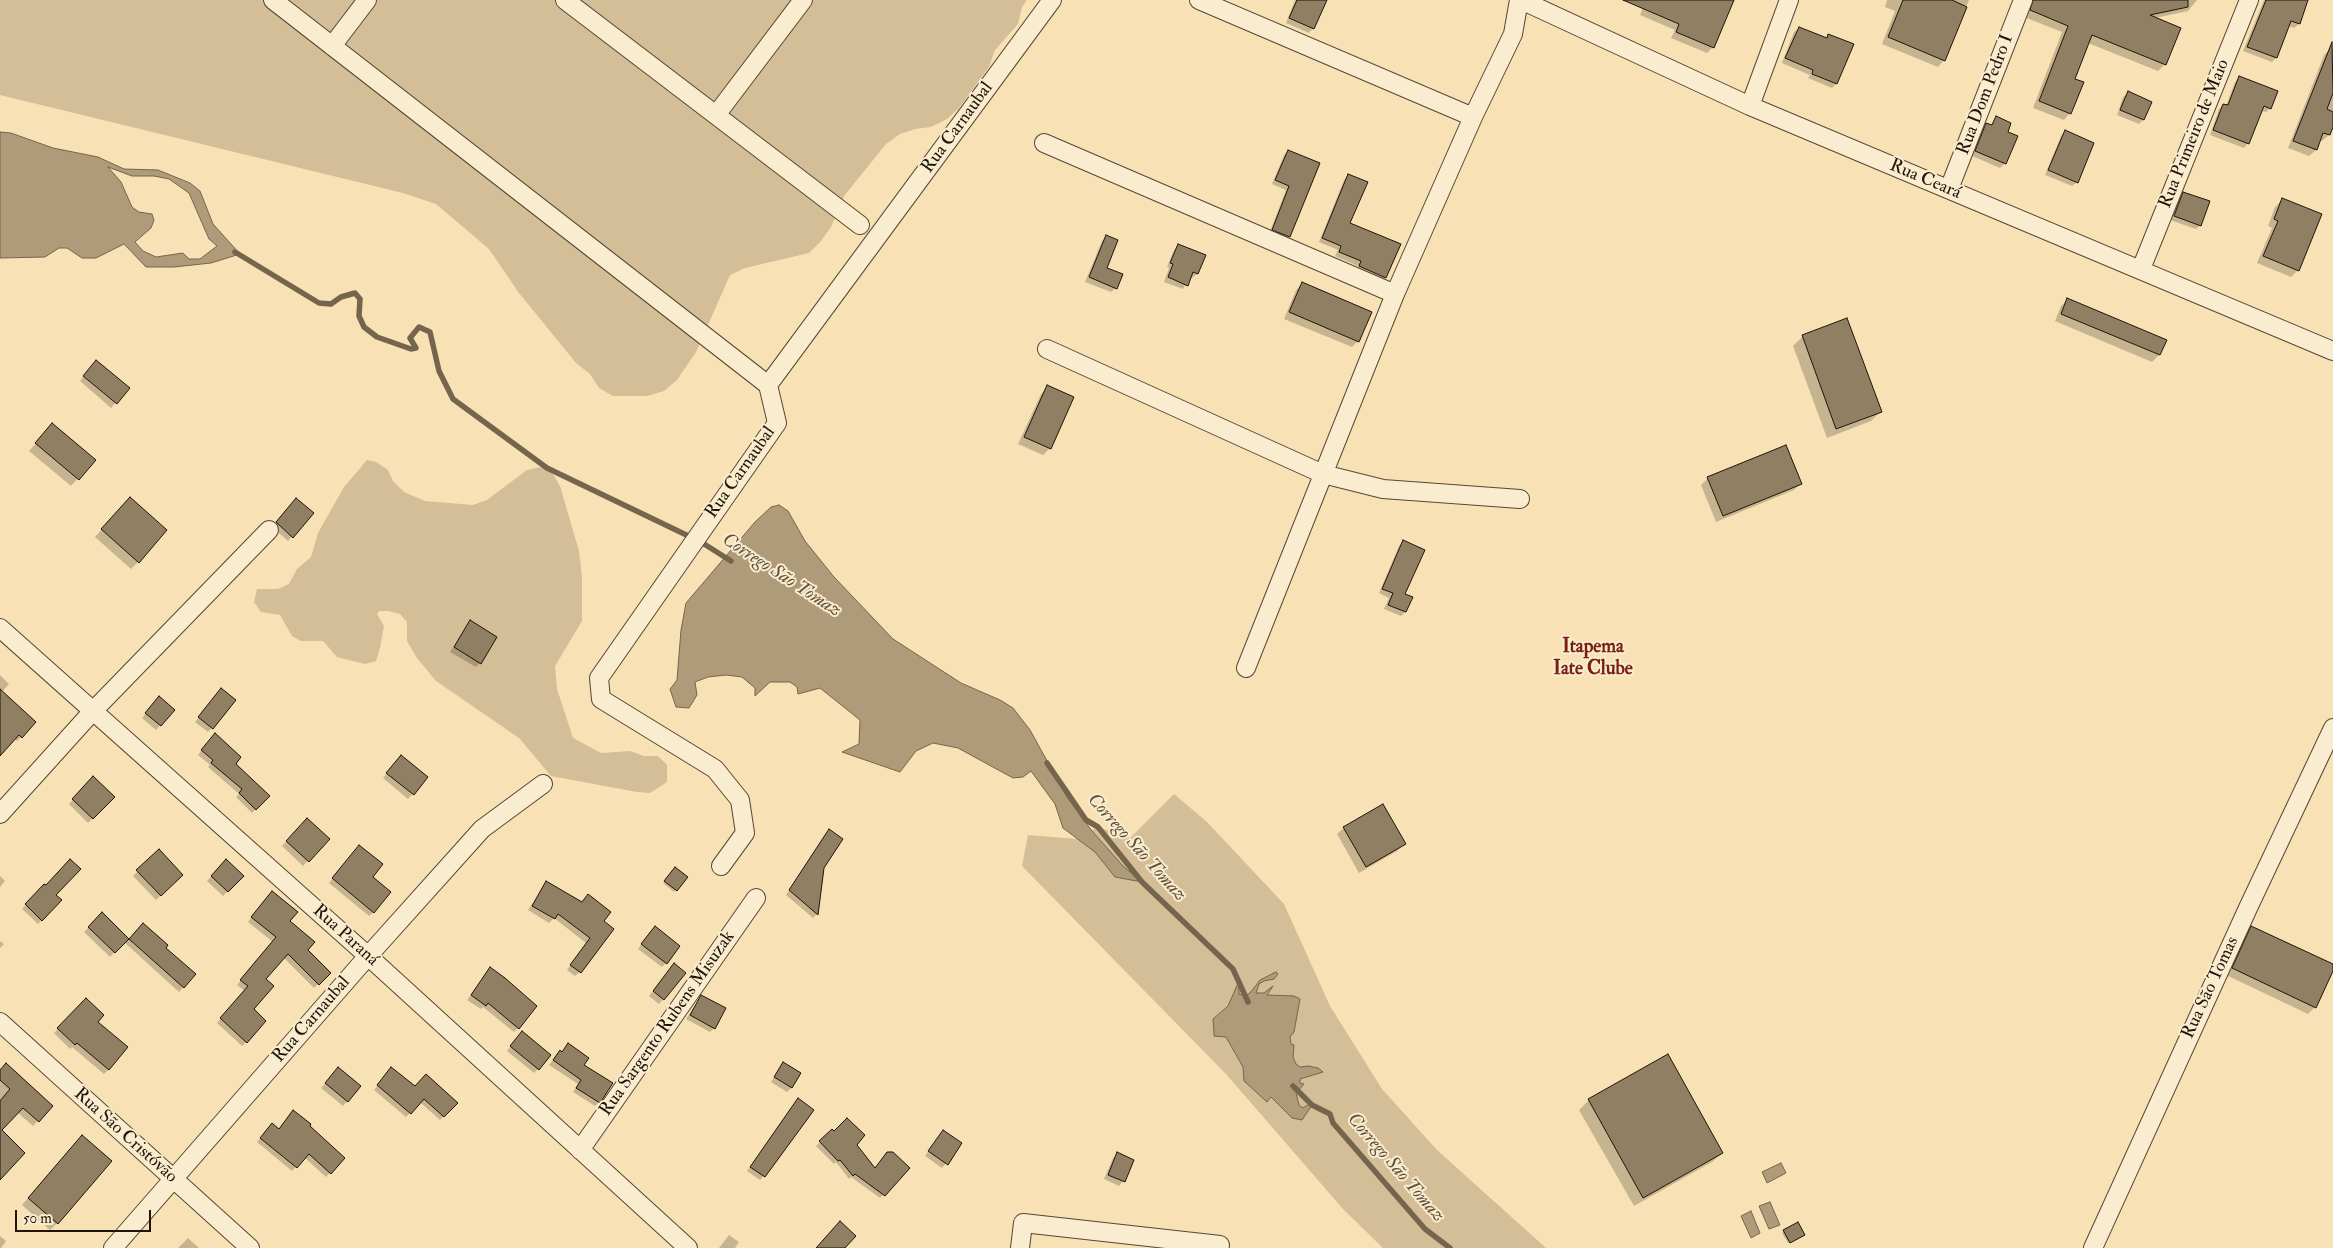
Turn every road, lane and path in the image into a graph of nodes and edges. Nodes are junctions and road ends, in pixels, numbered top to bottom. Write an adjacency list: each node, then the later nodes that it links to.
1 (273, 0): 11 (street)
2 (367, 0): 11 (street)
3 (803, 0): 13 (street)
4 (1052, 0): 22 (street, Rua Carnaubal)
5 (1199, 0): 14 (street)
6 (1789, 0): 12 (street)
7 (2023, 0): 16 (street, Rua Dom Pedro I)
8 (2249, 0): 18 (street, Rua Primeiro de Maio)
9 (1529, 1): 12 (street, Rua Ceará); 14 (street)
10 (577, 4): 13 (street)
11 (332, 46): 22 (street)
12 (1750, 106): 16 (street, Rua Ceará)
13 (716, 115): 17 (street)
14 (1472, 117): 19 (street)
15 (1044, 143): 19 (street)
16 (1949, 189): 18 (street, Rua Ceará)
17 (860, 225)
18 (2141, 269): 21 (street, Rua Ceará)
19 (1395, 294): 23 (street)
20 (1047, 349): 23 (street)
21 (2333, 351)
22 (768, 385): 32 (street, Rua Carnaubal)
23 (1323, 474): 24 (street); 27 (street)
24 (1520, 498)
25 (269, 530): 28 (street)
26 (0, 628): 28 (street, Rua Paraná)
27 (1246, 668)
28 (92, 712): 31 (street); 34 (street, Rua Paraná)
29 (2333, 728): 43 (street, Rua São Tomas)
30 (543, 784): 34 (street, Rua Carnaubal)
31 (0, 814)
32 (721, 866)
33 (756, 898): 36 (street, Rua Sargento Rubens Misuzak)
34 (368, 956): 36 (street, Rua Paraná); 37 (street, Rua Carnaubal)
35 (0, 1022): 37 (street, Rua São Cristóvão)
36 (580, 1150): 41 (street, Rua Paraná)
37 (173, 1180): 39 (street, Rua Carnaubal); 40 (street, Rua São Cristóvão)
38 (1220, 1245): 42 (street)
39 (113, 1248)
40 (250, 1248)
41 (688, 1248)
42 (1020, 1248)
43 (2093, 1248)

